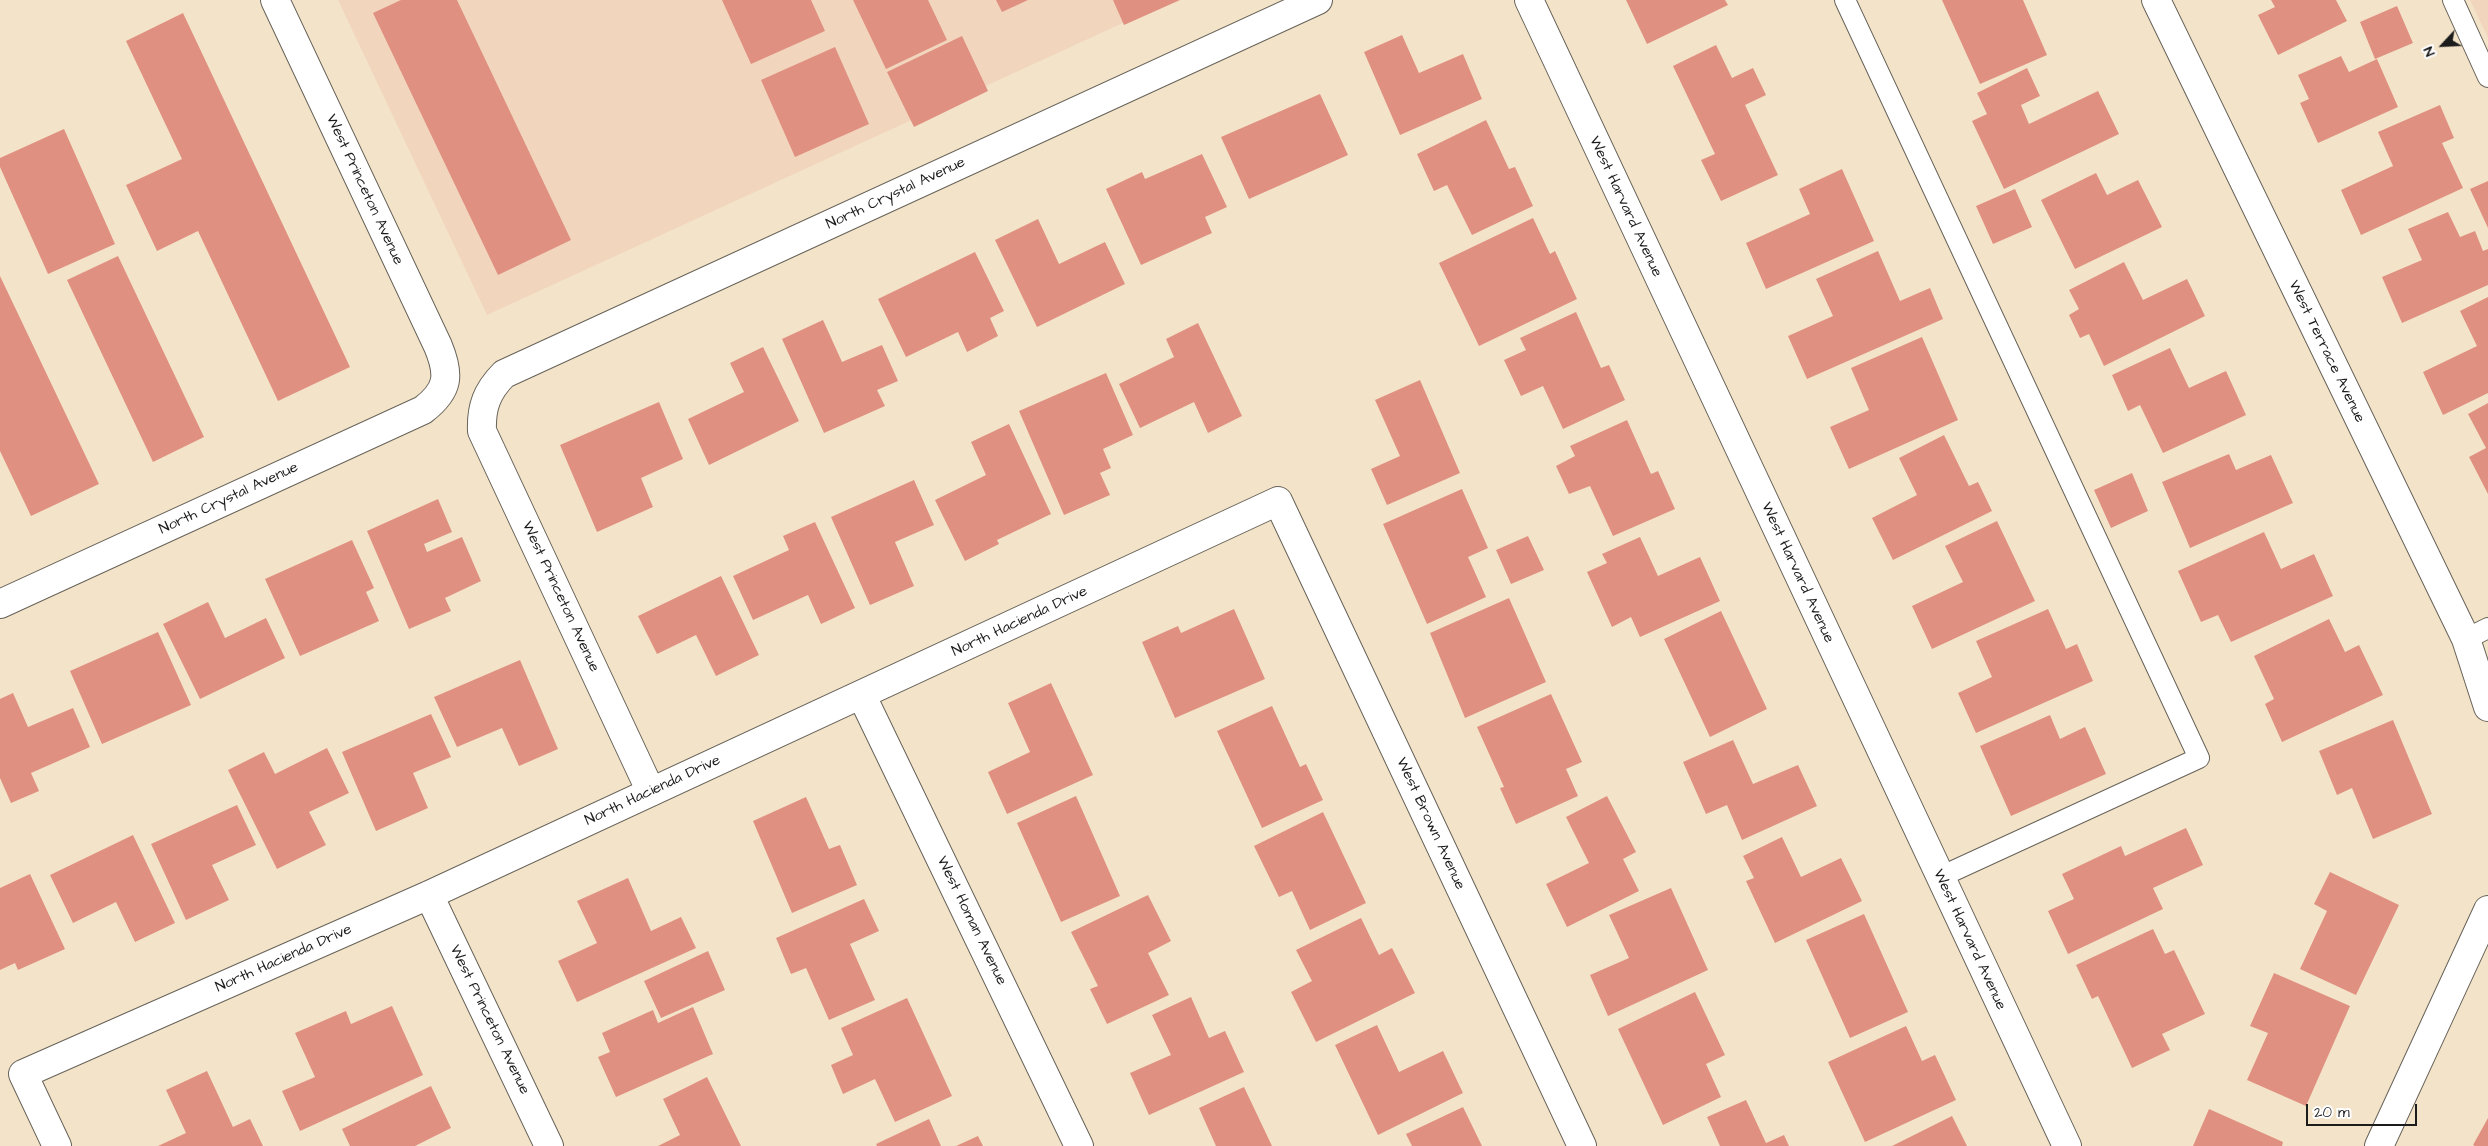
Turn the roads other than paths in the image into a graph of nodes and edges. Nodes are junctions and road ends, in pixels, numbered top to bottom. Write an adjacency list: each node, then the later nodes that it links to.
1 (275, 0): 8 (street, West Princeton Avenue)
2 (1318, 0): 9 (street, North Crystal Avenue)
3 (1528, 0): 16 (street, West Harvard Avenue)
4 (1845, 0): 16 (lane)
5 (2156, 0): 12 (street, West Terrace Avenue)
6 (2453, 0): 7 (lane)
7 (2488, 77)
8 (445, 382): 11 (street, North Crystal Avenue)
9 (485, 400): 15 (street, West Princeton Avenue)
10 (1278, 501): 13 (street, North Hacienda Drive); 22 (street, West Brown Avenue)
11 (0, 604)
12 (2477, 634): 14 (street, West Terrace Avenue)
13 (862, 696): 15 (street, North Hacienda Drive); 21 (street, West Homan Avenue)
14 (2488, 707)
15 (651, 792): 17 (street, North Hacienda Drive)
16 (1940, 878): 23 (street, West Harvard Avenue)
17 (430, 895): 19 (street, North Hacienda Drive); 20 (street, West Princeton Avenue)
18 (2488, 910): 24 (street)
19 (57, 1146)
20 (549, 1146)
21 (1079, 1146)
22 (1582, 1146)
23 (2067, 1146)
24 (2379, 1146)

